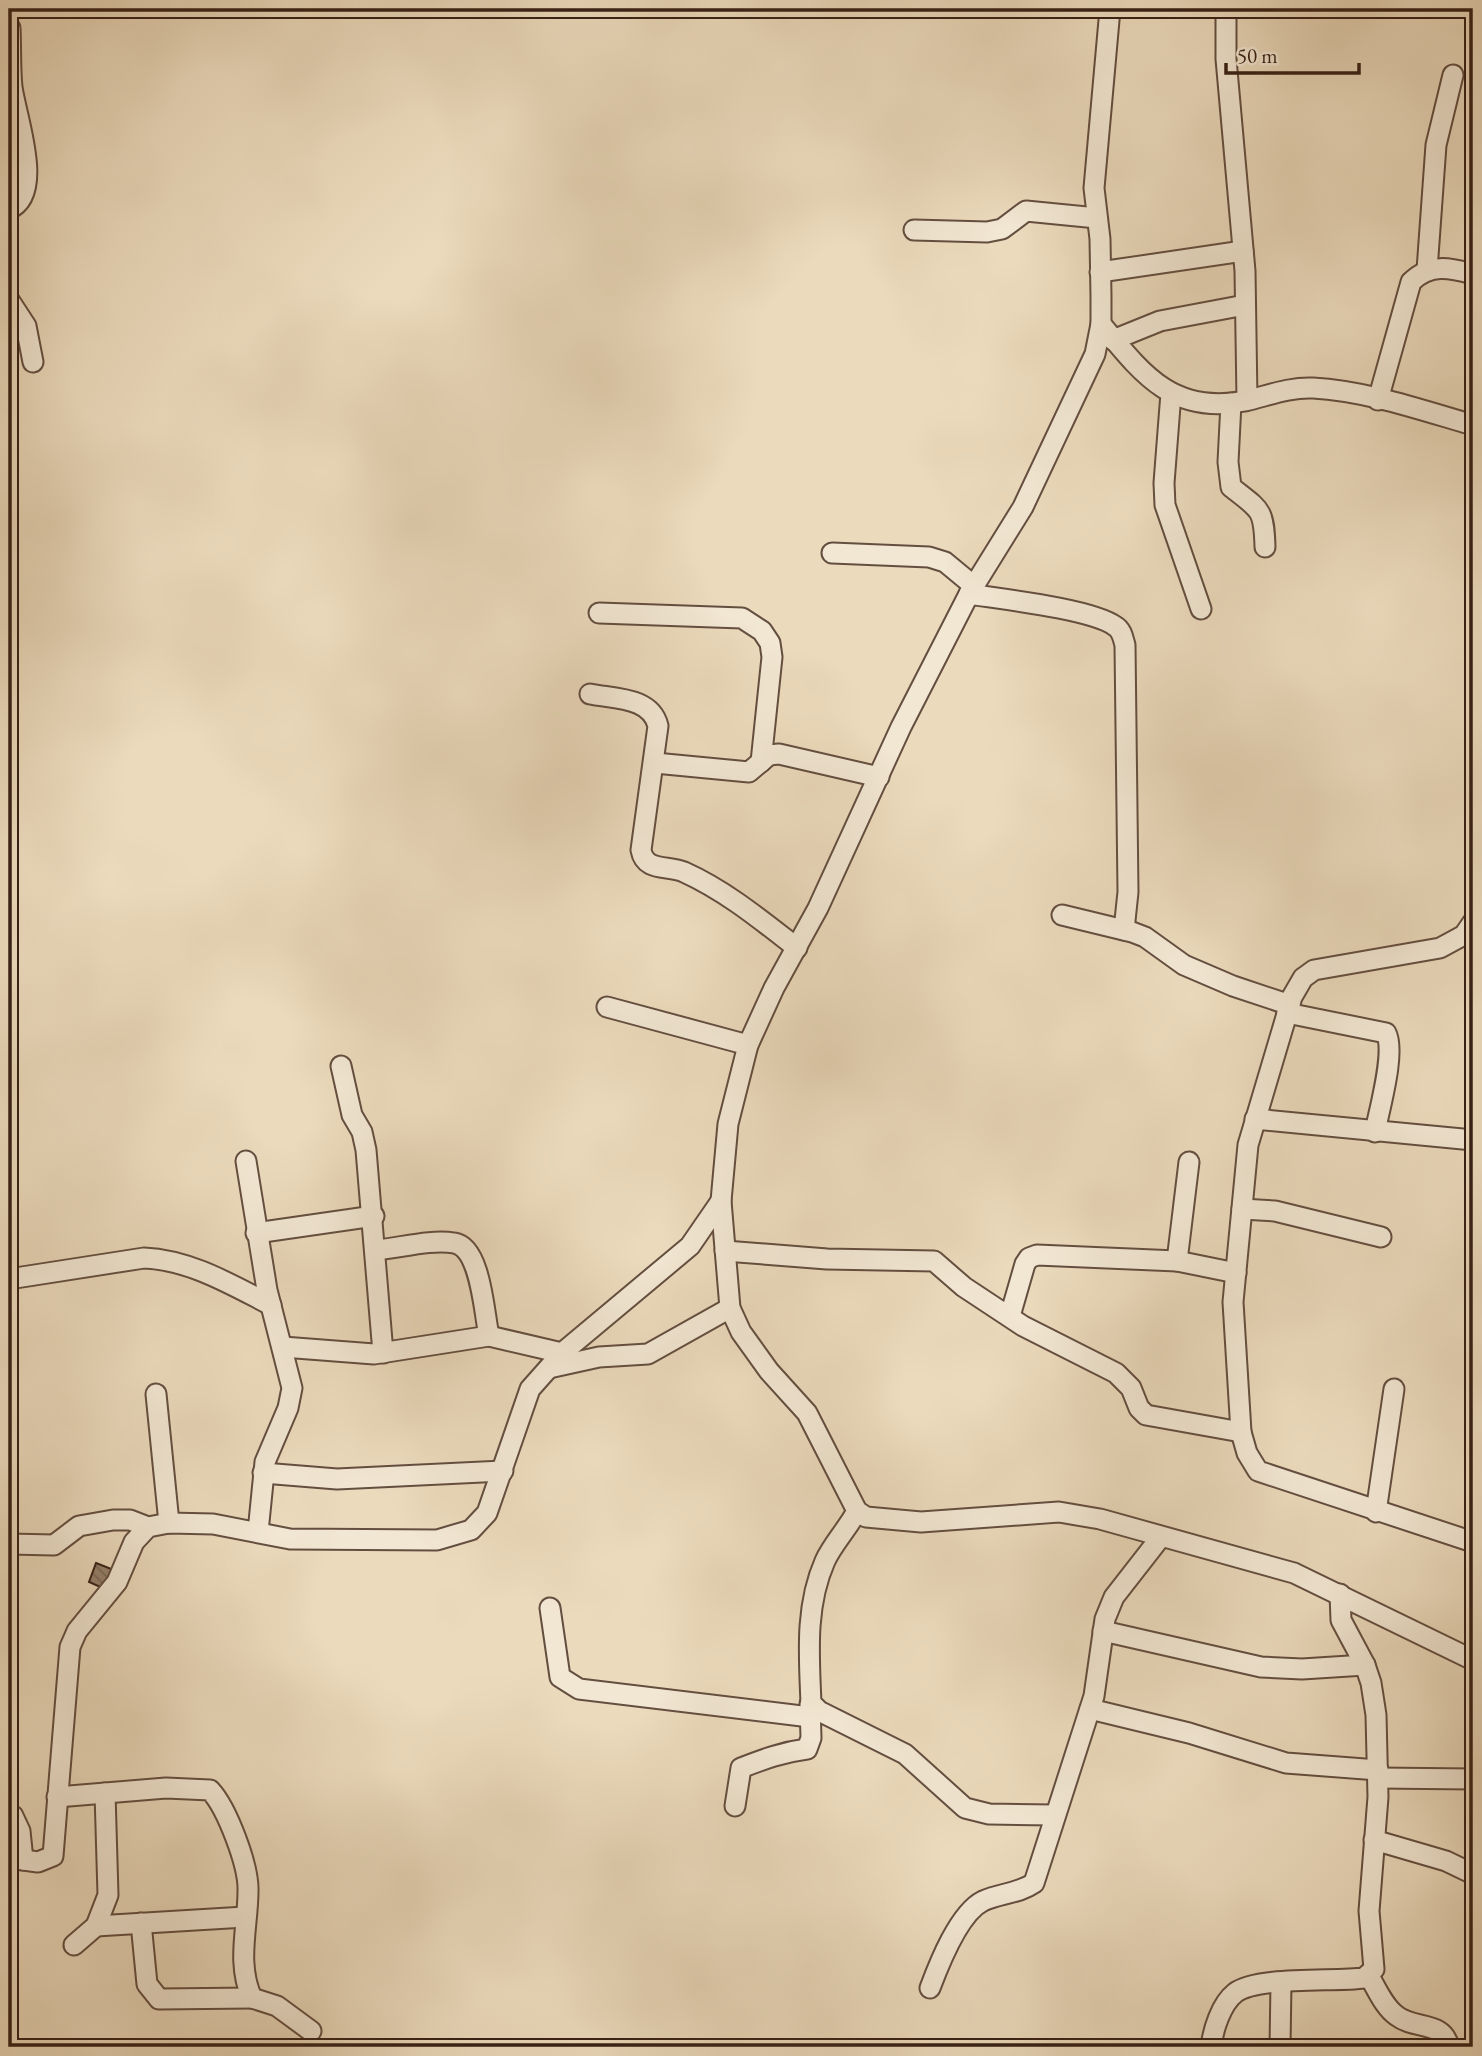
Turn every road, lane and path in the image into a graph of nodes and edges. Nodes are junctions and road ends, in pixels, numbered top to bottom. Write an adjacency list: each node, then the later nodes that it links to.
1 (1110, 9): 6 (street)
2 (1226, 9): 8 (street)
3 (10, 28): 5 (street)
4 (1453, 75): 9 (street)
5 (9, 209)
6 (1097, 218): 7 (street); 10 (street)
7 (914, 230)
8 (1244, 251): 10 (street); 13 (street)
9 (1427, 270): 11 (street); 17 (street)
10 (1100, 272): 14 (street)
11 (1473, 274)
12 (9, 300): 15 (street)
13 (1245, 305): 14 (street); 18 (street)
14 (1107, 332): 16 (street); 22 (street)
15 (33, 362)
16 (1171, 393): 18 (street); 23 (street)
17 (1378, 400): 18 (street); 19 (street)
18 (1239, 402): 20 (street)
19 (1473, 425)
20 (1265, 547)
21 (831, 553): 22 (street)
22 (972, 590): 28 (street); 31 (street)
23 (1201, 609)
24 (599, 613): 26 (street)
25 (590, 694): 27 (street)
26 (761, 761): 27 (street); 28 (street)
27 (655, 763): 32 (street)
28 (879, 777): 32 (street)
29 (1062, 915): 31 (street)
30 (1473, 922): 34 (street)
31 (1125, 930): 34 (street)
32 (797, 948): 35 (street)
33 (607, 1007): 35 (street)
34 (1289, 1009): 37 (street); 38 (street)
35 (748, 1045): 42 (street)
36 (341, 1066): 44 (street)
37 (1255, 1119): 38 (street); 43 (street)
38 (1375, 1132): 39 (street)
39 (1473, 1140)
40 (246, 1161): 45 (street)
41 (1189, 1162): 49 (street)
42 (721, 1201): 48 (street); 58 (street)
43 (1242, 1209): 46 (street); 50 (street)
44 (373, 1216): 45 (street); 47 (street)
45 (256, 1233): 52 (street)
46 (1381, 1237)
47 (377, 1250): 55 (street); 57 (street)
48 (726, 1251): 53 (street); 54 (street)
49 (1177, 1261): 50 (street); 54 (street)
50 (1236, 1273): 62 (street)
51 (9, 1279): 52 (street)
52 (271, 1305): 56 (street)
53 (730, 1308): 59 (street); 65 (street)
54 (1010, 1316): 62 (street)
55 (489, 1336): 57 (street); 58 (street)
56 (283, 1347): 57 (street); 64 (street)
57 (383, 1353)
58 (562, 1353): 59 (street)
59 (549, 1368): 63 (street)
60 (1394, 1389): 66 (street)
61 (156, 1394): 67 (street)
62 (1241, 1433): 66 (street)
63 (503, 1471): 64 (street); 69 (street)
64 (264, 1473): 69 (street)
65 (857, 1511): 70 (street); 79 (street)
66 (1376, 1512): 71 (street)
67 (169, 1523): 68 (street); 69 (street)
68 (148, 1527): 72 (street); 83 (street)
69 (258, 1532)
70 (1160, 1538): 73 (street); 75 (street)
71 (1473, 1542)
72 (9, 1544)
73 (1340, 1594): 76 (street); 77 (street)
74 (551, 1608): 79 (street)
75 (1103, 1631): 77 (street); 78 (street)
76 (1473, 1660)
77 (1365, 1665): 80 (street)
78 (1090, 1709): 80 (street); 86 (street)
79 (810, 1710): 84 (street); 86 (street)
80 (1378, 1774): 81 (street); 87 (street)
81 (1473, 1779)
82 (105, 1793): 83 (street); 90 (street); 92 (street)
83 (57, 1797): 88 (street)
84 (735, 1807)
85 (9, 1815): 88 (street)
86 (1054, 1815): 96 (street)
87 (1374, 1840): 89 (street); 94 (street)
88 (16, 1859)
89 (1473, 1874)
90 (245, 1917): 91 (street); 97 (street)
91 (141, 1923): 92 (street); 97 (street)
92 (96, 1926): 93 (street)
93 (74, 1945)
94 (1369, 1976): 95 (street); 101 (street)
95 (1281, 1983): 99 (street); 100 (street)
96 (930, 1988)
97 (252, 1998): 98 (street)
98 (311, 2031)
99 (1210, 2047)
100 (1280, 2047)
101 (1449, 2047)

